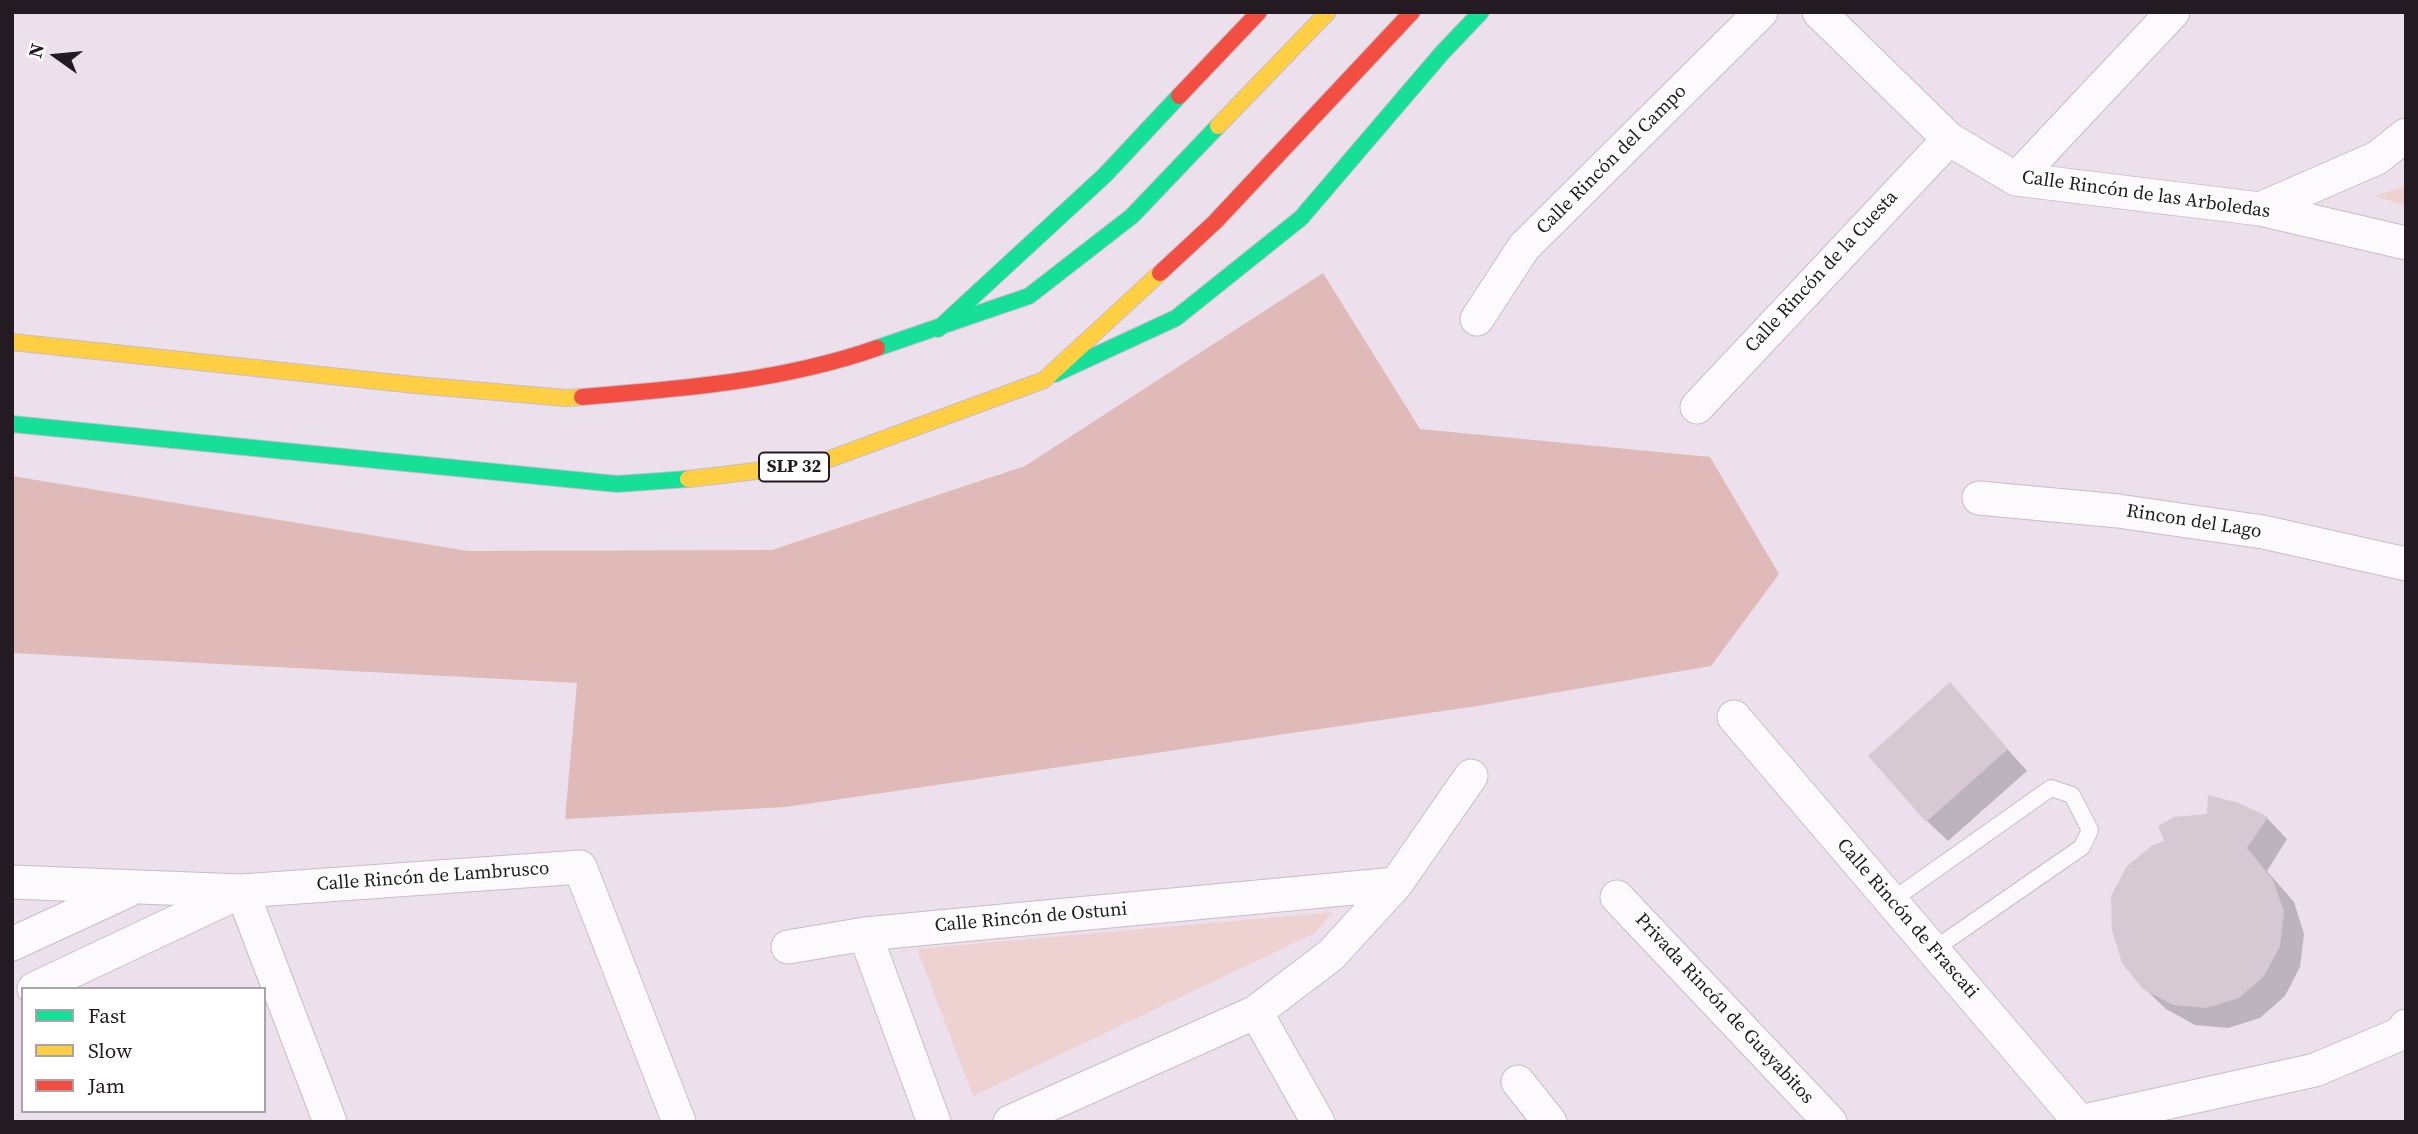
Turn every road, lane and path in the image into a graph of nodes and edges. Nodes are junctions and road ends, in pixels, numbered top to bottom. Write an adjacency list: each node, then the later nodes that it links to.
1 (1259, 12): 14 (main road)
2 (1328, 12): 14 (main road)
3 (1412, 12): 16 (main road, SLP 32)
4 (1481, 12): 16 (main road)
5 (1761, 12): 13 (street, Calle Rincón del Campo)
6 (1819, 12): 9 (street, Calle Rincón de las Arboledas)
7 (2173, 12): 10 (street)
8 (2406, 135): 11 (street)
9 (1949, 139): 10 (street, Calle Rincón de las Arboledas); 17 (street, Calle Rincón de la Cuesta)
10 (2016, 179): 11 (street, Calle Rincón de las Arboledas)
11 (2260, 209): 12 (street, Calle Rincón de las Arboledas)
12 (2406, 243)
13 (1478, 318)
14 (939, 328): 15 (main road)
15 (12, 342)
16 (1044, 380): 18 (main road, SLP 32)
17 (1697, 407)
18 (12, 424)
19 (1979, 498): 20 (street, Rincon del Lago)
20 (2406, 564)
21 (1734, 717): 28 (street, Calle Rincón de Frascati)
22 (1471, 776): 24 (street)
23 (12, 882): 25 (street, Calle Rincón de Lambrusco)
24 (1396, 884): 29 (street, Calle Rincón de Ostuni); 34 (street)
25 (132, 888): 26 (street, Calle Rincón de Lambrusco); 30 (street)
26 (242, 891): 33 (street); 37 (street); 38 (street, Calle Rincón de Lambrusco)
27 (1617, 897): 43 (street, Privada Rincón de Guayabitos)
28 (1891, 901): 32 (street, Calle Rincón de Frascati); 32 (lane)
29 (865, 934): 31 (street, Calle Rincón de Ostuni); 39 (street)
30 (12, 944)
31 (788, 947)
32 (1933, 950): 44 (street, Calle Rincón de Frascati)
33 (38, 987)
34 (1256, 1012): 40 (street); 41 (street)
35 (2404, 1035): 44 (street)
36 (1518, 1082): 42 (street)
37 (330, 1122)
38 (679, 1122)
39 (934, 1122)
40 (1010, 1122)
41 (1318, 1122)
42 (1550, 1122)
43 (1830, 1122)
44 (2080, 1122)

